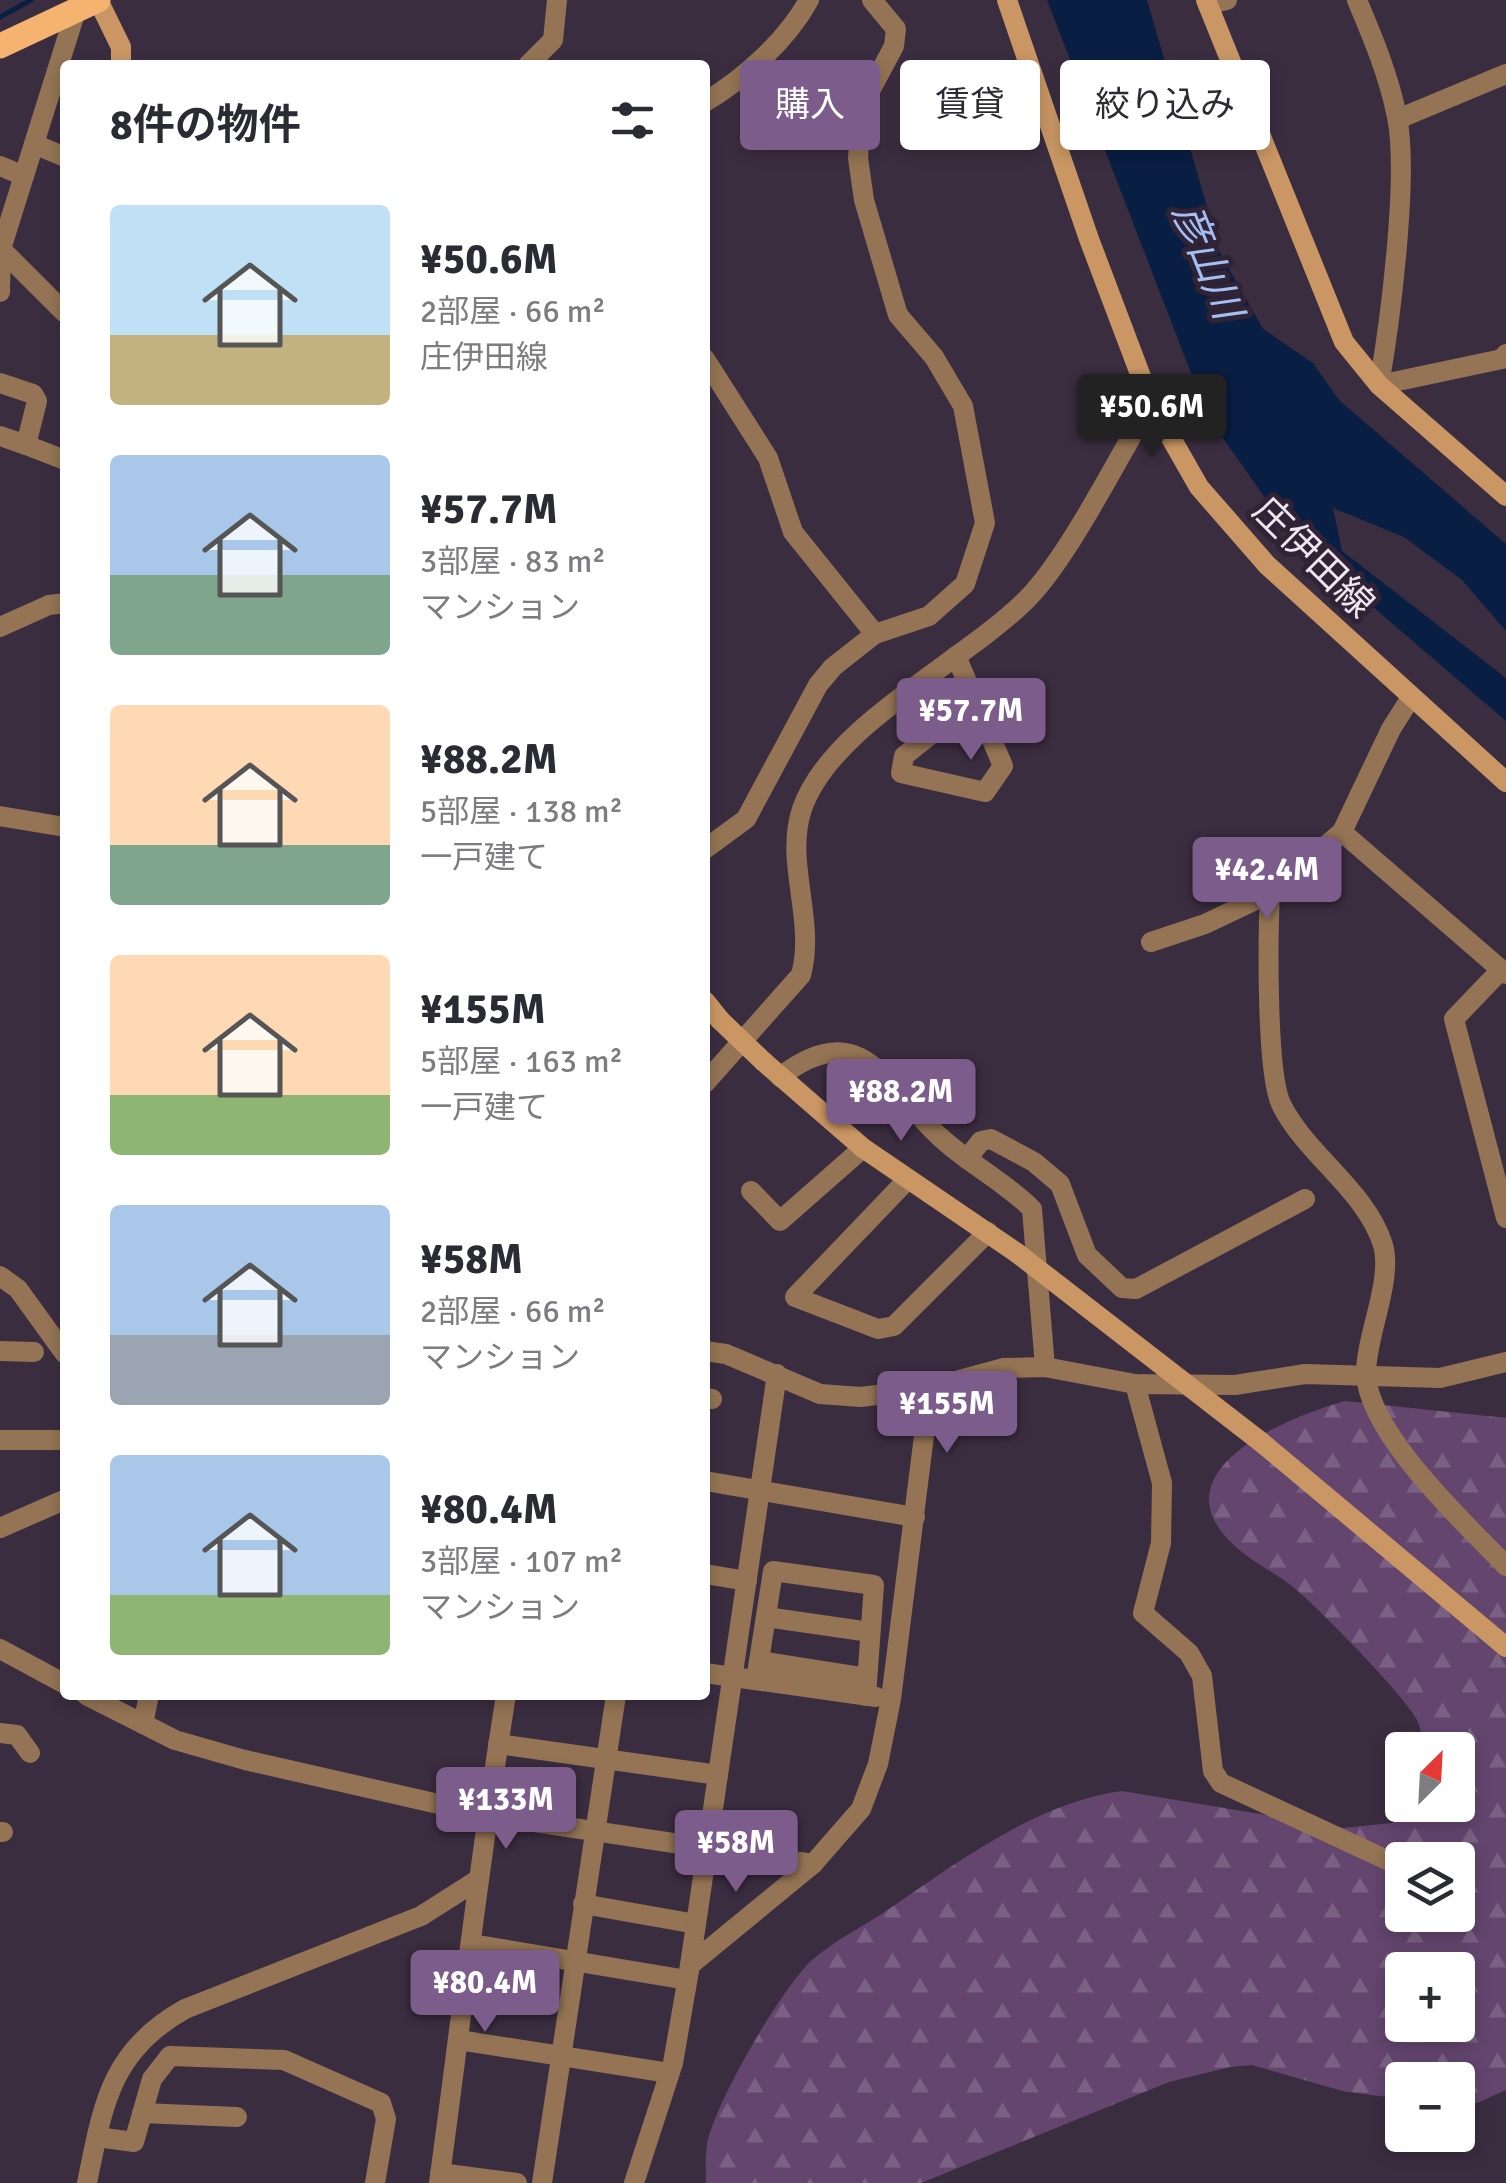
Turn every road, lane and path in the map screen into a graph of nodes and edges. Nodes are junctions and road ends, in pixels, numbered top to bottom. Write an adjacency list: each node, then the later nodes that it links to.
1 (557, 0): 11 (street)
2 (809, 0): 14 (street)
3 (872, 0): 34 (street)
4 (1007, 0): 27 (main road, 庄伊田線)
5 (1357, 0): 15 (street)
6 (1214, 1): 26 (main road)
7 (93, 2): 8 (main road); 9 (street); 10 (main road)
8 (0, 46)
9 (69, 60)
10 (121, 60)
11 (533, 60)
12 (1506, 74): 15 (street)
13 (60, 81): 16 (street)
14 (710, 99)
15 (1398, 119): 26 (street)
16 (34, 144): 17 (street); 19 (street)
17 (60, 155)
18 (0, 166): 19 (street)
19 (24, 176): 20 (street)
20 (1, 249): 21 (street); 22 (street)
21 (0, 292)
22 (60, 309)
23 (1506, 354): 26 (street)
24 (710, 366): 34 (street)
25 (0, 382): 29 (street)
26 (1379, 385): 31 (main road)
27 (1151, 403): 35 (street); 37 (main road, 庄伊田線)
28 (0, 436): 29 (street)
29 (26, 445): 30 (street)
30 (60, 458)
31 (1506, 496)
32 (60, 604): 33 (street)
33 (0, 627)
34 (875, 634): 42 (street)
35 (956, 656): 36 (street); 47 (street)
36 (975, 699): 36 (street)
37 (1410, 699): 38 (main road, 庄伊田線); 41 (street)
38 (1506, 782)
39 (0, 816): 40 (street)
40 (60, 826)
41 (1342, 832): 43 (street); 45 (street)
42 (710, 845)
43 (1270, 893): 44 (street); 64 (street)
44 (1151, 942)
45 (1504, 972): 54 (street)
46 (710, 1010): 48 (main road, bridge)
47 (710, 1077)
48 (780, 1077): 49 (main road); 50 (street)
49 (864, 1148): 51 (main road); 52 (street)
50 (967, 1159): 53 (street); 62 (street)
51 (908, 1179): 55 (main road); 55 (street)
52 (751, 1191)
53 (1305, 1199)
54 (1506, 1218)
55 (988, 1232): 79 (main road, bridge)
56 (0, 1276): 57 (street)
57 (60, 1347)
58 (0, 1352): 59 (street)
59 (34, 1352)
60 (710, 1352): 63 (street)
61 (1506, 1362): 64 (street)
62 (1045, 1367): 65 (street); 66 (street)
63 (776, 1374): 66 (street); 70 (street)
64 (1366, 1375): 65 (street); 74 (street)
65 (1135, 1384): 100 (street)
66 (930, 1388): 72 (street)
67 (0, 1440): 68 (street)
68 (60, 1440)
69 (710, 1482): 70 (street)
70 (760, 1489): 72 (street); 76 (street)
71 (60, 1502): 73 (street)
72 (914, 1517): 86 (street)
73 (0, 1528)
74 (1506, 1566)
75 (710, 1575): 76 (street)
76 (747, 1580): 83 (street)
77 (766, 1617): 78 (street); 78 (street); 81 (street)
78 (870, 1632): 85 (street)
79 (1506, 1647)
80 (0, 1649): 84 (street)
81 (757, 1670): 83 (street); 85 (street)
82 (710, 1674): 83 (street)
83 (733, 1677): 96 (street)
84 (60, 1681)
85 (866, 1687): 86 (street)
86 (891, 1699): 101 (street)
87 (96, 1700): 91 (street)
88 (148, 1700): 91 (street)
89 (505, 1700): 93 (street)
90 (615, 1700): 95 (street)
91 (143, 1724): 97 (street)
92 (0, 1733): 94 (street)
93 (498, 1744): 95 (street); 97 (street)
94 (30, 1753)
95 (605, 1760): 96 (street); 98 (street)
96 (718, 1774): 99 (street)
97 (487, 1815): 98 (street); 102 (street)
98 (593, 1830): 99 (street); 103 (street)
99 (707, 1846): 101 (street); 104 (street)
100 (1385, 1860)
101 (813, 1864): 107 (street)
102 (476, 1881): 105 (street); 113 (street)
103 (583, 1904): 104 (street); 106 (street)
104 (696, 1924): 107 (street)
105 (472, 1944): 106 (street); 108 (street)
106 (575, 1960): 107 (street); 109 (street)
107 (689, 1973): 110 (street)
108 (459, 2040): 109 (street); 114 (street)
109 (562, 2056): 110 (street); 118 (street)
110 (670, 2072): 119 (street)
111 (142, 2113): 112 (street); 113 (street); 116 (street)
112 (237, 2116)
113 (97, 2137): 115 (street)
114 (440, 2178): 117 (street)
115 (88, 2183)
116 (376, 2183)
117 (517, 2183)
118 (542, 2183)
119 (634, 2183)

